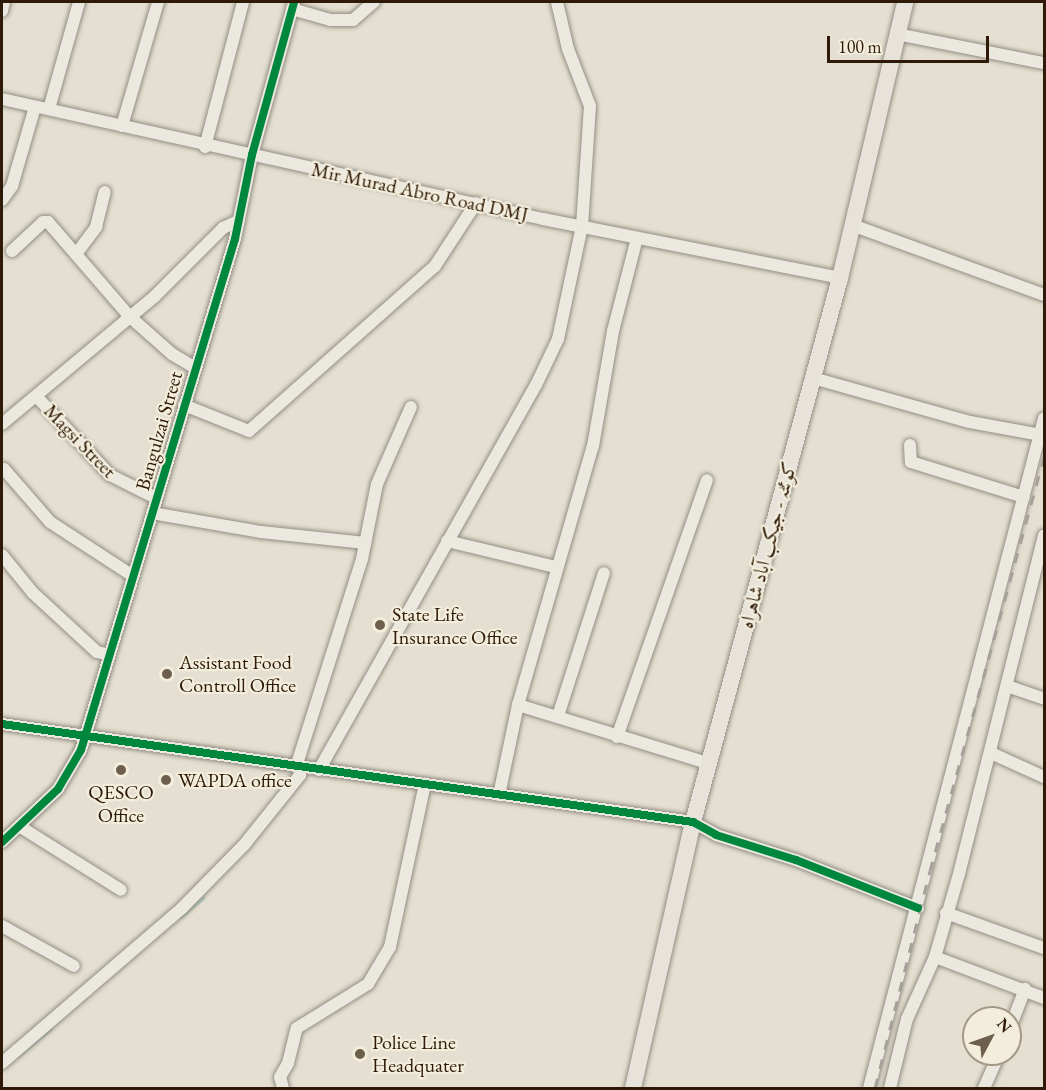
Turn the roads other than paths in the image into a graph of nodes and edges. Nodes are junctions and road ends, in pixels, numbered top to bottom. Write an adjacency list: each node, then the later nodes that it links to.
1 (4, 2): 9 (street)
2 (79, 2): 14 (street)
3 (158, 2): 15 (street)
4 (243, 2): 16 (street)
5 (374, 2): 8 (street)
6 (557, 2): 23 (street)
7 (904, 2): 10 (highway, کوئٹہ - جیکب آباد شاہراہ)
8 (293, 5): 17 (street, Bangulzai Street)
9 (2, 11)
10 (897, 34): 11 (street); 22 (highway, کوئٹہ - جیکب آباد شاہراہ)
11 (1044, 63)
12 (2, 99): 13 (street, Mir Murad Abro Road DMJ)
13 (35, 107): 14 (street, Mir Murad Abro Road DMJ); 19 (street)
14 (49, 109): 15 (street, Mir Murad Abro Road DMJ)
15 (122, 126): 16 (street, Mir Murad Abro Road DMJ)
16 (205, 147): 17 (street, Mir Murad Abro Road DMJ)
17 (252, 155): 20 (street, Mir Murad Abro Road DMJ); 21 (street, Bangulzai Street)
18 (105, 192): 26 (street)
19 (2, 200)
20 (476, 203): 23 (street, Mir Murad Abro Road DMJ); 33 (street)
21 (238, 221): 29 (street); 30 (street, Bangulzai Street)
22 (852, 225): 27 (highway, کوئٹہ - جیکب آباد شاہراہ); 28 (street)
23 (582, 226): 24 (street, Mir Murad Abro Road DMJ); 45 (street)
24 (637, 238): 27 (street, Mir Murad Abro Road DMJ); 48 (street)
25 (12, 251): 26 (street)
26 (76, 254): 29 (street)
27 (840, 278): 31 (highway, کوئٹہ - جیکب آباد شاہراہ)
28 (1044, 295)
29 (129, 316): 30 (street); 32 (street)
30 (195, 368): 33 (street, Bangulzai Street)
31 (813, 378): 37 (street); 60 (highway, کوئٹہ - جیکب آباد شاہراہ)
32 (37, 397): 36 (street); 42 (street, Magsi Street)
33 (184, 405): 42 (street, Bangulzai Street)
34 (411, 406): 46 (street)
35 (1044, 418): 37 (street)
36 (2, 424)
37 (1041, 435): 41 (street)
38 (910, 445): 41 (street)
39 (3, 469): 50 (street)
40 (707, 480): 58 (street)
41 (1024, 497): 70 (street)
42 (156, 498): 43 (street, Bangulzai Street)
43 (152, 513): 46 (street); 50 (street, Bangulzai Street)
44 (1044, 535): 52 (street)
45 (447, 541): 48 (street); 62 (street)
46 (365, 543): 61 (street)
47 (2, 555): 51 (street)
48 (555, 567): 54 (street)
49 (604, 573): 55 (street)
50 (133, 576): 51 (street, Bangulzai Street)
51 (110, 655): 57 (street, Bangulzai Street)
52 (1007, 686): 53 (street); 59 (street)
53 (1044, 699)
54 (518, 705): 55 (street); 65 (street)
55 (558, 716): 58 (street)
56 (2, 724): 57 (street)
57 (85, 737): 61 (street); 67 (street, Bangulzai Street)
58 (616, 737): 60 (street)
59 (991, 753): 63 (street); 71 (street)
60 (708, 763): 66 (highway, کوئٹہ - جیکب آباد شاہراہ)
61 (299, 767): 62 (street); 79 (street)
62 (319, 770): 64 (street)
63 (1044, 777)
64 (425, 784): 65 (street); 81 (street)
65 (499, 795): 66 (street)
66 (693, 822): 70 (street); 82 (highway, کوئٹہ - جیکب آباد شاہراہ)
67 (19, 826): 68 (street, Bangulzai Street); 69 (street)
68 (2, 842)
69 (121, 890)
70 (918, 908): 83 (street)
71 (946, 913): 73 (street); 74 (street)
72 (2, 926): 75 (street)
73 (1044, 948)
74 (935, 957): 76 (street); 84 (street)
75 (74, 966)
76 (1025, 989): 77 (street); 78 (street)
77 (1044, 998)
78 (1018, 1006)
79 (2, 1063)
80 (994, 1066): 85 (street)
81 (283, 1089)
82 (633, 1089)
83 (869, 1089)
84 (890, 1089)
85 (984, 1089)

